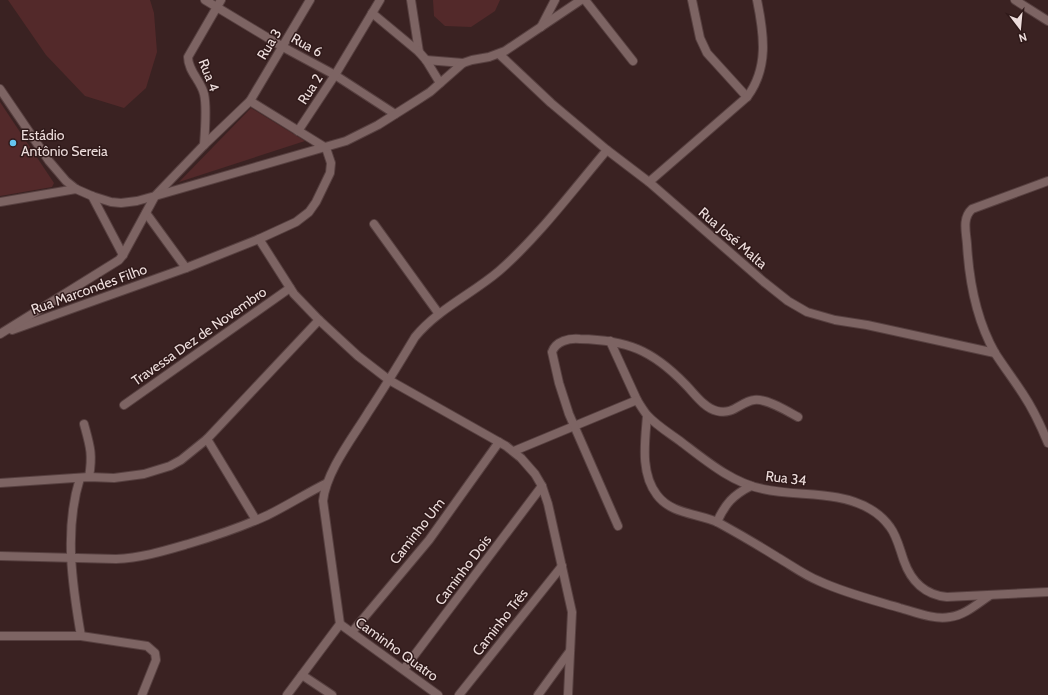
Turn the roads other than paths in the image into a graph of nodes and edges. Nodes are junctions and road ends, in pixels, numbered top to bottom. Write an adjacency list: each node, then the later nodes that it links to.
1 (205, 0): 11 (street, Rua 6)
2 (310, 0): 15 (street, Rua 3)
3 (380, 0): 12 (street, Rua 2)
4 (411, 0): 16 (street)
5 (555, 0): 14 (street)
6 (581, 0): 14 (street)
7 (585, 0): 19 (street)
8 (692, 0): 24 (street)
9 (757, 0): 24 (street)
10 (1014, 0): 13 (street)
11 (219, 3): 15 (street, Rua 6); 28 (street, Rua 4)
12 (372, 13): 16 (street); 21 (street, Rua 2)
13 (1048, 21)
14 (540, 28): 17 (street)
15 (283, 47): 21 (street, Rua 6); 25 (street, Rua 3)
16 (420, 52): 18 (street)
17 (499, 54): 20 (street); 30 (street, Rua José Malta)
18 (426, 60): 20 (street); 22 (street)
19 (633, 61)
20 (463, 63): 22 (street)
21 (335, 75): 26 (street, Rua 6); 27 (street, Rua 2)
22 (440, 83): 26 (street)
23 (0, 89): 33 (street)
24 (747, 97): 32 (street)
25 (250, 101): 27 (street); 28 (street, Rua 3)
26 (395, 114): 29 (street)
27 (298, 131): 29 (street)
28 (204, 145): 35 (street, Rua 3)
29 (326, 148): 35 (street); 39 (street, Rua Marcondes Filho)
30 (607, 150): 32 (street, Rua José Malta); 43 (street)
31 (1048, 181): 47 (street)
32 (649, 182): 47 (street, Rua José Malta)
33 (76, 189): 34 (street); 36 (street)
34 (92, 196): 35 (street); 40 (street)
35 (155, 196): 37 (street)
36 (0, 202)
37 (146, 213): 40 (street); 41 (street)
38 (374, 224): 43 (street)
39 (259, 239): 41 (street, Rua Marcondes Filho); 42 (street)
40 (123, 255): 45 (street, Rua Marcondes Filho)
41 (186, 268): 45 (street, Rua Marcondes Filho)
42 (290, 288): 44 (street); 50 (street, Travessa Dez de Novembro)
43 (439, 314): 48 (street)
44 (319, 320): 48 (street); 55 (street)
45 (0, 334)
46 (610, 341): 49 (street, Rua 34); 52 (street); 54 (street)
47 (995, 353): 57 (street)
48 (389, 380): 56 (street); 62 (street)
49 (637, 400): 51 (street, Rua 34); 54 (street)
50 (124, 405)
51 (647, 416): 64 (street, Rua 34); 66 (street)
52 (798, 417)
53 (84, 424): 59 (street)
54 (574, 426): 58 (street); 67 (street)
55 (207, 439): 59 (street); 65 (street)
56 (499, 442): 58 (street); 74 (street, Caminho Um)
57 (1048, 443)
58 (514, 451): 63 (street)
59 (89, 477): 60 (street)
60 (80, 478): 61 (street); 69 (street)
61 (0, 483)
62 (327, 483): 65 (street); 73 (street)
63 (542, 486): 70 (street); 78 (street, Caminho Dois)
64 (751, 486): 66 (street); 72 (street, Rua 34)
65 (256, 520): 69 (street)
66 (717, 522): 72 (street)
67 (618, 526)
68 (0, 556): 69 (street)
69 (72, 558): 76 (street)
70 (562, 566): 77 (street); 84 (street, Caminho Três)
71 (1048, 592): 72 (street, Rua 34)
72 (991, 594)
73 (340, 624): 74 (street, Caminho Quatro); 79 (street)
74 (352, 632): 78 (street, Caminho Quatro)
75 (0, 636): 76 (street)
76 (81, 636): 80 (street)
77 (570, 651): 85 (street); 86 (street)
78 (404, 669): 83 (street, Caminho Quatro)
79 (302, 675): 81 (street); 82 (street)
80 (142, 695)
81 (287, 695)
82 (332, 695)
83 (438, 695)
84 (459, 695)
85 (538, 695)
86 (568, 695)

